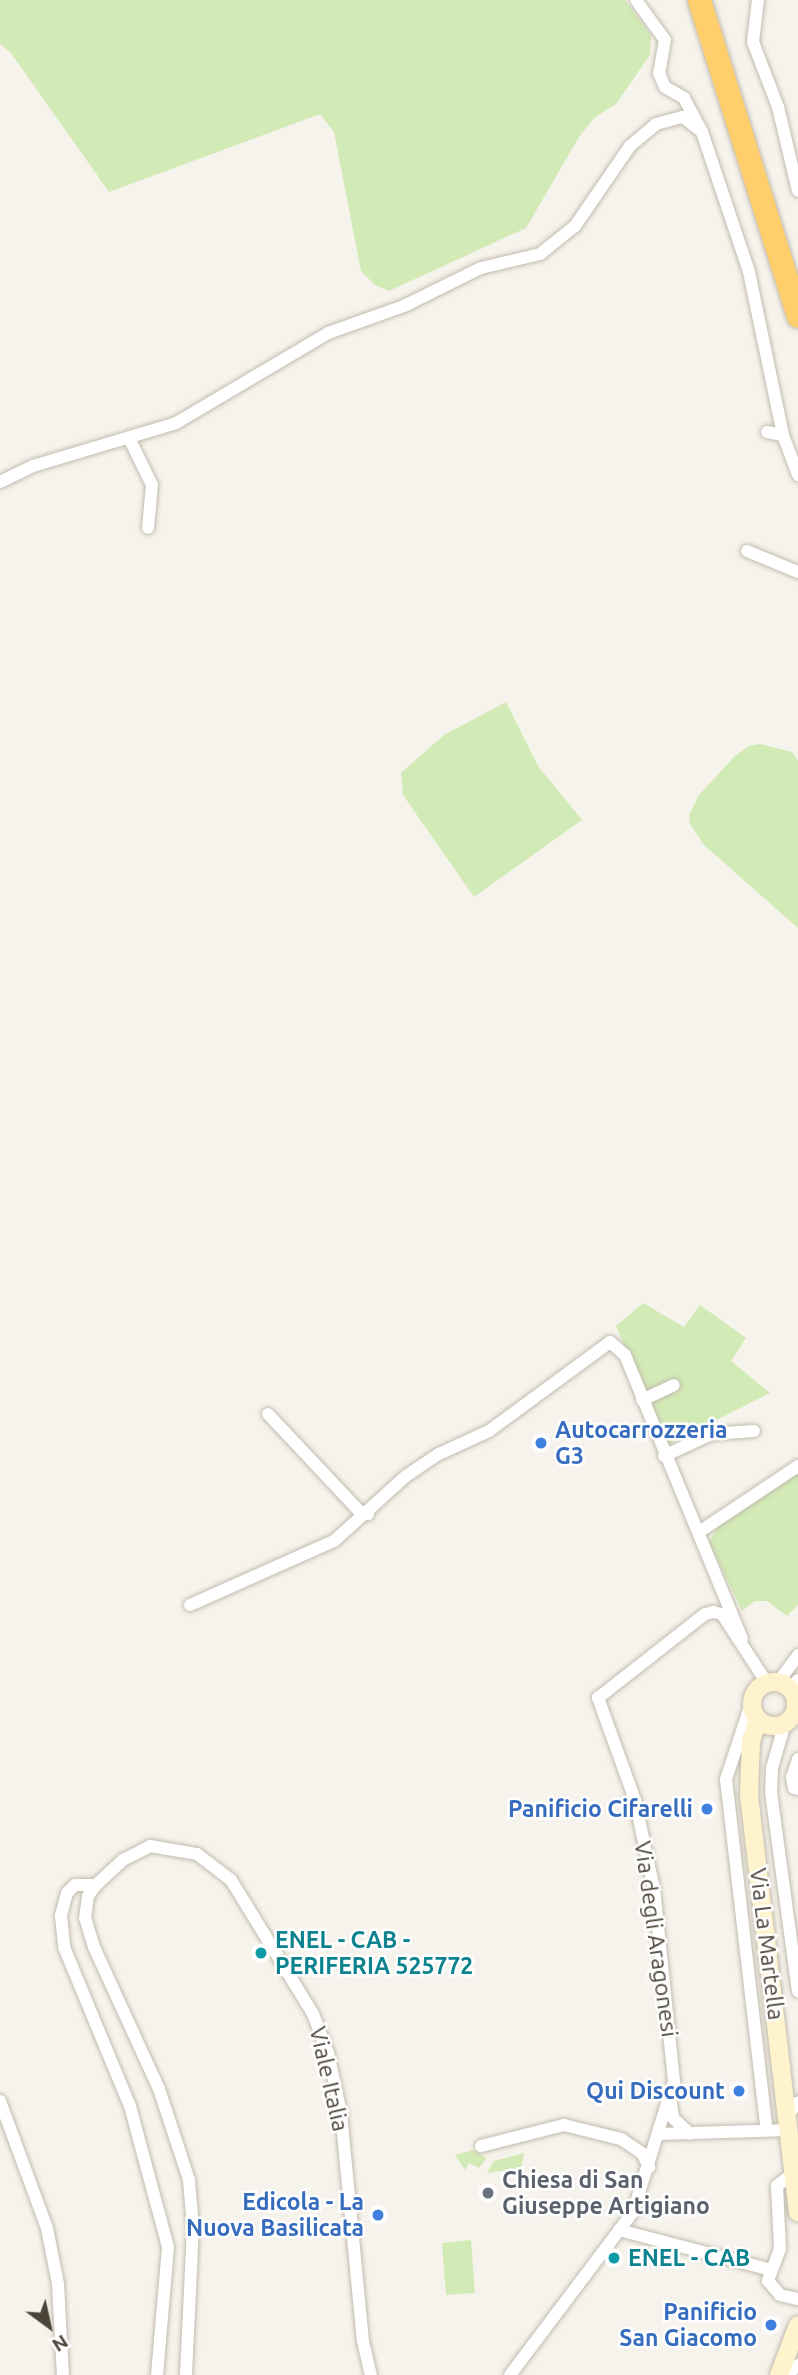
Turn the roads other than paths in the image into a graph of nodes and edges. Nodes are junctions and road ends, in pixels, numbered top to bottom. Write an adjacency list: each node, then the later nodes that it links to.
1 (636, 0): 4 (street)
2 (699, 0): 6 (highway)
3 (758, 0): 5 (street)
4 (702, 132): 8 (street); 9 (street)
5 (798, 189)
6 (798, 316)
7 (767, 432): 8 (street)
8 (783, 435): 10 (street)
9 (130, 440): 11 (street); 12 (street)
10 (798, 475)
11 (0, 482)
12 (148, 528)
13 (747, 551): 14 (street)
14 (798, 572)
15 (674, 1385): 16 (street)
16 (642, 1400): 19 (street); 21 (street)
17 (268, 1414): 21 (street)
18 (754, 1431): 19 (street)
19 (664, 1456): 22 (street)
20 (798, 1466): 22 (street)
21 (368, 1514): 24 (street)
22 (699, 1532): 25 (street)
23 (740, 1603): 25 (street)
24 (190, 1605)
25 (735, 1616): 26 (street)
26 (743, 1646): 28 (street, Via degli Aragonesi); 37 (street, Via degli Aragonesi)
27 (798, 1655): 28 (street)
28 (788, 1689): 29 (street); 30 (street)
29 (752, 1717): 30 (street); 31 (street); 33 (street, Via La Martella)
30 (785, 1723): 36 (street)
31 (730, 1755): 33 (street); 40 (street)
32 (798, 1759): 34 (street)
33 (749, 1763): 39 (street, Via La Martella)
34 (798, 1789)
35 (96, 1885): 53 (street, Viale Italia); 54 (street, Viale Italia); 55 (street, Viale Italia)
36 (798, 1991)
37 (670, 2099): 41 (street, Via degli Aragonesi); 42 (street)
38 (0, 2101): 52 (street)
39 (792, 2116): 40 (street); 45 (street, Via La Martella)
40 (767, 2131): 42 (street)
41 (659, 2134): 42 (street); 44 (street, Via degli Aragonesi)
42 (690, 2134)
43 (481, 2146): 44 (street)
44 (649, 2167): 47 (street, Via degli Aragonesi)
45 (793, 2172): 46 (street, Via La Martella); 48 (street)
46 (798, 2212)
47 (618, 2230): 48 (street); 56 (street, Via degli Aragonesi)
48 (771, 2270): 49 (street)
49 (798, 2300)
50 (798, 2325): 57 (street)
51 (798, 2365): 58 (street)
52 (63, 2375)
53 (157, 2375)
54 (186, 2375)
55 (371, 2375)
56 (510, 2375)
57 (779, 2375)
58 (787, 2375)

